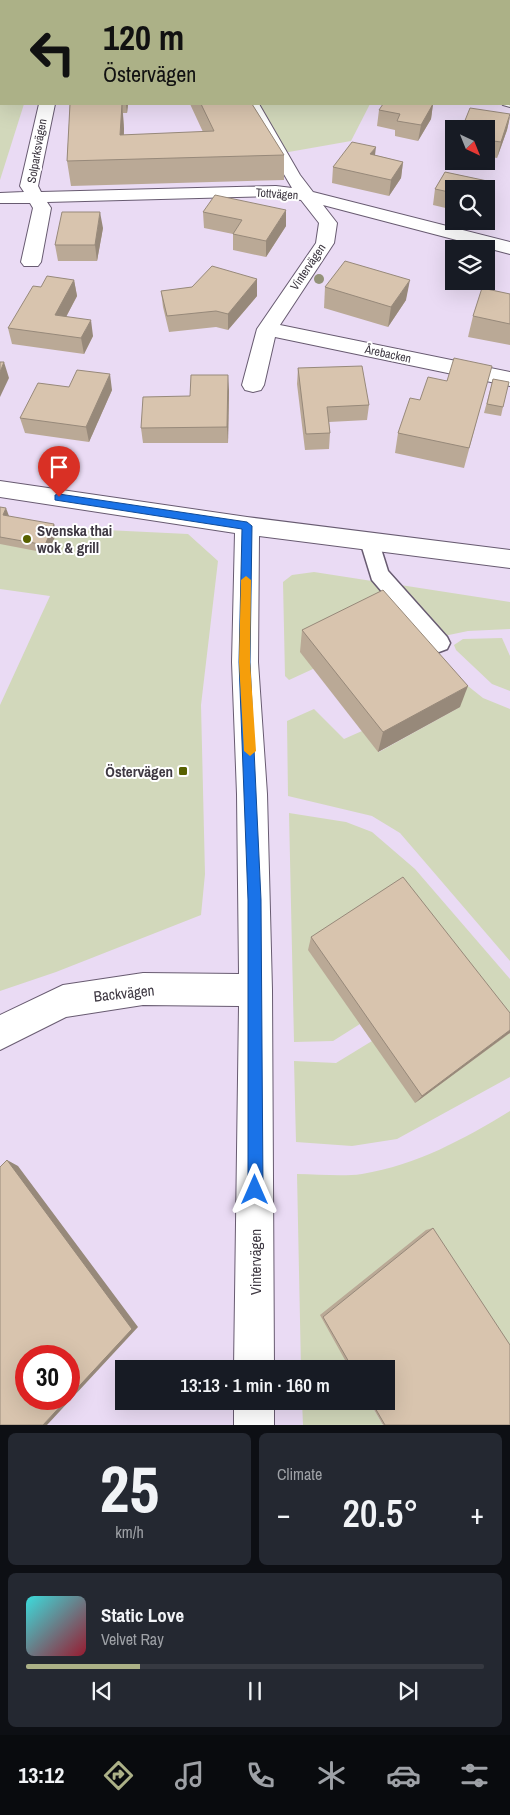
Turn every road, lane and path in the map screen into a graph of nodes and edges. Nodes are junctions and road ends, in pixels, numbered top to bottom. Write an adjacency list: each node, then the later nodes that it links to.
1 (47, 105): 5 (street, Solparksvägen)
2 (252, 105): 3 (street, Vintervägen)
3 (304, 195): 5 (street, Tottvägen); 6 (street, Tottvägen); 8 (street, Vintervägen)
4 (0, 198): 5 (street, Tottvägen)
5 (37, 198): 7 (street)
6 (510, 248)
7 (31, 262)
8 (267, 329): 9 (street, Årebacken); 10 (street, Vintervägen)
9 (510, 379)
10 (253, 385)
11 (0, 489): 12 (street)
12 (247, 526): 13 (street); 16 (street, Vintervägen)
13 (370, 540): 14 (street); 15 (lane)
14 (510, 559)
15 (439, 644)
16 (256, 990): 17 (street, Backvägen); 18 (street, Vintervägen)
17 (0, 1033)
18 (254, 1360)
19 (254, 1410): 20 (street)
20 (254, 1425)

